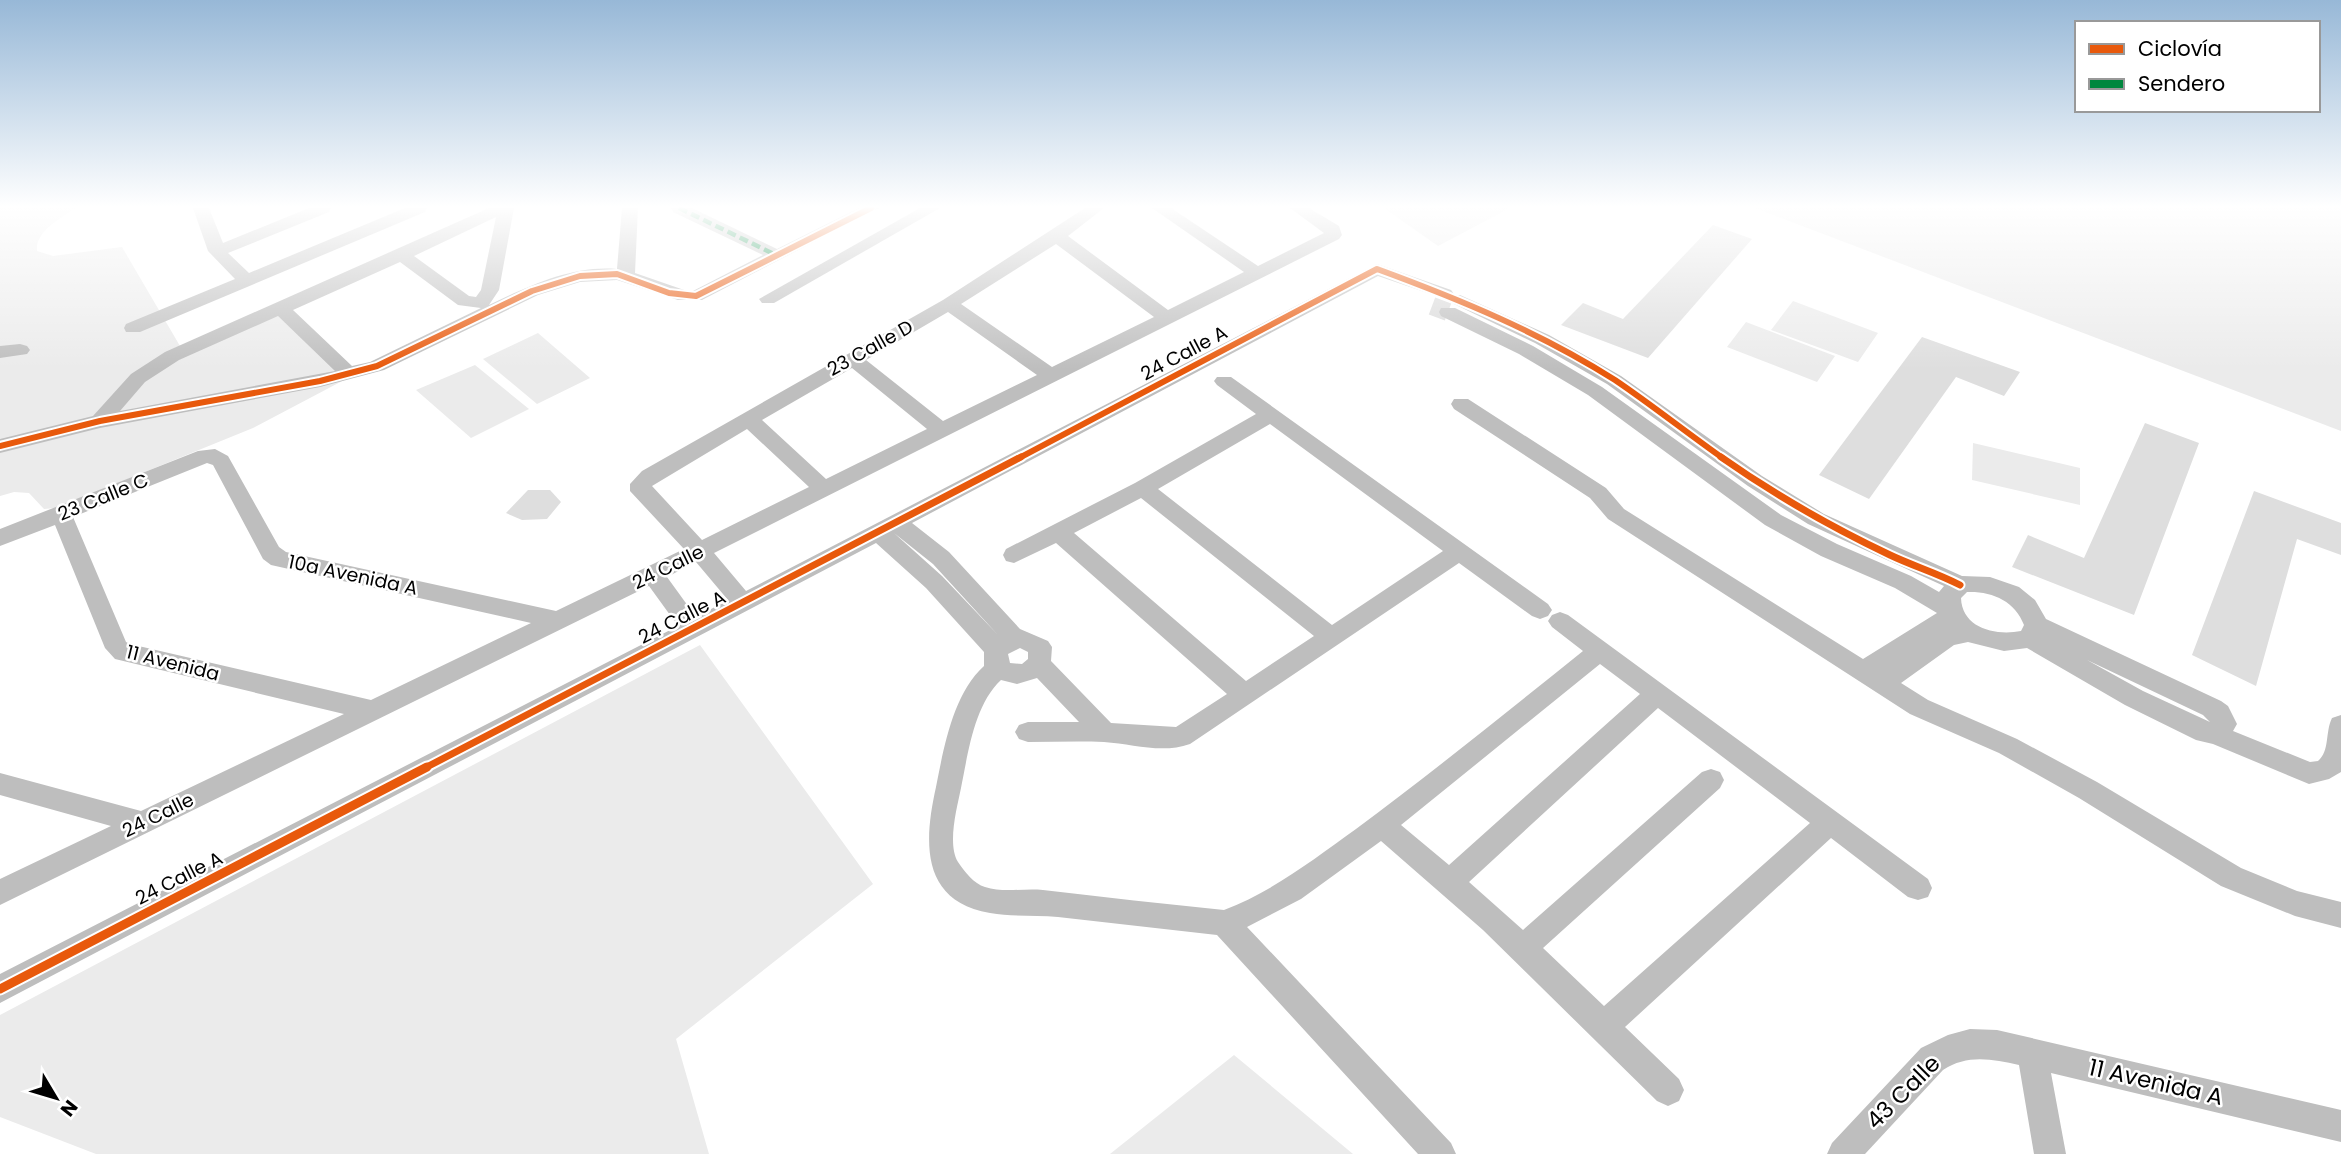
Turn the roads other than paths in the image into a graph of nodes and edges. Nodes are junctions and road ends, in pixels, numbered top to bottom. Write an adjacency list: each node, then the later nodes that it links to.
1 (228, 262): 15 (street)
2 (290, 262): 15 (street)
3 (387, 262): 18 (street)
4 (411, 262): 19 (street)
5 (495, 262): 19 (street)
6 (627, 262): 14 (street)
7 (766, 262): 14 (street)
8 (834, 262): 16 (street)
9 (1016, 262): 17 (street, 23 Calle D)
10 (1092, 262): 20 (street)
11 (1240, 262): 13 (street)
12 (1279, 262): 13 (street, 24 Calle)
13 (1257, 273): 20 (street, 24 Calle)
14 (626, 275): 19 (street)
15 (246, 280): 21 (street)
16 (768, 299)
17 (949, 304): 25 (street, 23 Calle D); 27 (street)
18 (281, 309): 26 (street); 32 (street)
19 (483, 309): 26 (street)
20 (1167, 318): 27 (street, 24 Calle)
21 (133, 328)
22 (1534, 344): 39 (street, 24 Calle A); 46 (street); 48 (street)
23 (20, 350): 24 (street)
24 (0, 352)
25 (851, 358): 31 (street, 23 Calle D); 33 (street)
26 (349, 374): 32 (street)
27 (1050, 375): 33 (street, 24 Calle)
28 (1224, 381): 30 (street)
29 (1461, 404): 57 (street)
30 (1270, 415): 36 (street); 43 (street)
31 (748, 418): 37 (street); 42 (street, 23 Calle D)
32 (100, 421): 34 (street)
33 (941, 430): 37 (street, 24 Calle)
34 (0, 446)
35 (205, 456): 38 (street, 23 Calle C); 49 (street, 10a Avenida A)
36 (1143, 488): 40 (street); 53 (street)
37 (824, 489): 42 (street, 24 Calle)
38 (61, 514): 41 (street, 23 Calle C); 60 (street, 11 Avenida)
39 (887, 527): 47 (street, 24 Calle A); 55 (street)
40 (1058, 532): 44 (street); 59 (street)
41 (0, 538)
42 (701, 551): 45 (street, 24 Calle); 47 (street)
43 (1459, 552): 53 (street); 54 (street)
44 (1014, 555)
45 (653, 574): 49 (street, 24 Calle); 50 (street)
46 (1960, 585): 48 (street); 52 (street)
47 (743, 603): 50 (street, 24 Calle A)
48 (1951, 613): 51 (street); 57 (street)
49 (557, 620): 60 (street, 24 Calle)
50 (693, 630): 75 (street, 24 Calle A)
51 (1972, 632): 52 (street); 57 (street)
52 (2033, 632): 61 (street)
53 (1331, 637): 59 (street)
54 (1600, 651): 58 (street); 68 (street)
55 (1003, 652): 56 (street); 56 (street); 73 (street)
56 (1039, 664): 63 (street)
57 (1872, 678): 72 (street)
58 (1657, 694): 66 (street); 69 (street)
59 (1245, 695): 63 (street)
60 (371, 710): 67 (street, 24 Calle)
61 (2341, 725)
62 (1028, 732): 63 (street)
63 (1104, 732)
64 (1711, 780): 74 (street)
65 (0, 783): 67 (street)
66 (1830, 822): 70 (street); 76 (street)
67 (142, 823): 71 (street, 24 Calle)
68 (1381, 825): 69 (street); 73 (street)
69 (1451, 881): 74 (street)
70 (1918, 888)
71 (0, 893)
72 (2341, 915)
73 (1224, 923): 81 (street)
74 (1524, 947): 76 (street)
75 (0, 989)
76 (1603, 1026): 79 (street)
77 (1970, 1042): 78 (street, 11 Avenida A); 82 (street, 43 Calle)
78 (2032, 1053): 80 (street, 11 Avenida A); 83 (street)
79 (1668, 1090)
80 (2341, 1126)
81 (1440, 1154)
82 (1843, 1154)
83 (2050, 1154)

